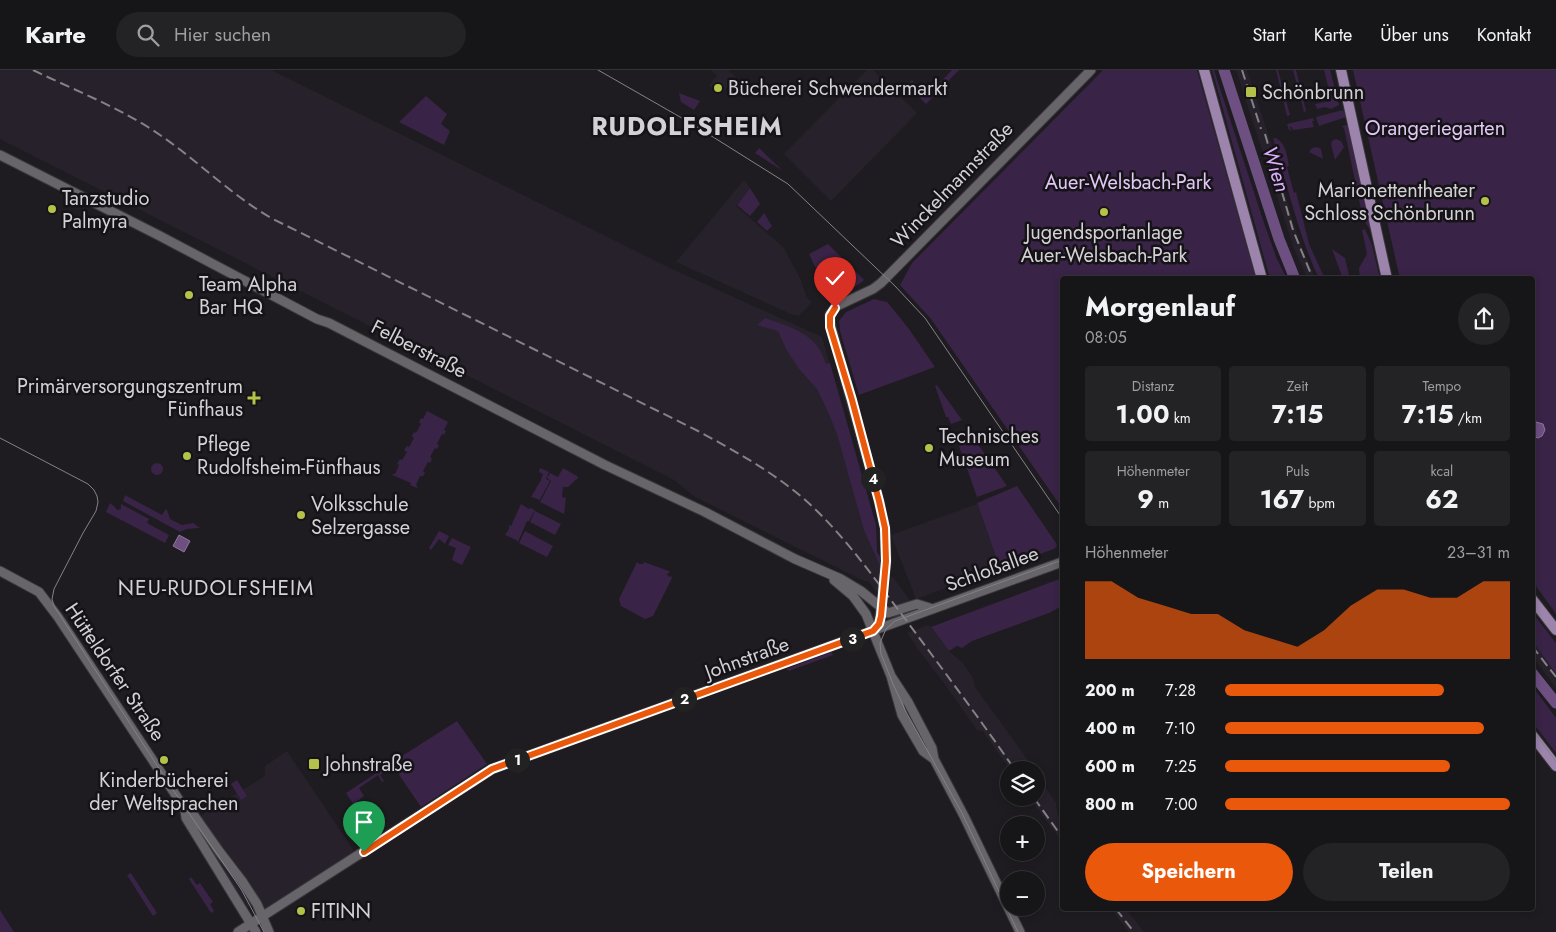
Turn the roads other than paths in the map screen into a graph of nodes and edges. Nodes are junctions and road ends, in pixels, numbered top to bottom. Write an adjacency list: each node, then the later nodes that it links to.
1 (1091, 70): 11 (main road, Winckelmannstraße)
2 (1204, 70): 5 (main road)
3 (1340, 70): 6 (main road)
4 (0, 155): 9 (main road, Felberstraße)
5 (1261, 276)
6 (1386, 276)
7 (1060, 563): 12 (main road, Schloßallee)
8 (0, 571): 17 (main road, Hütteldorfer Straße)
9 (823, 572): 11 (main road, Felberstraße); 14 (main road, Felberstraße)
10 (1535, 603): 13 (main road)
11 (882, 608): 12 (main road, Schloßallee); 14 (main road)
12 (934, 609): 14 (main road, Schloßallee)
13 (1556, 630)
14 (873, 631): 18 (main road, Johnstraße); 23 (main road, Felberstraße)
15 (1535, 740): 16 (main road)
16 (1556, 766)
17 (186, 810): 18 (main road, Hütteldorfer Straße); 19 (main road, Hütteldorfer Straße)
18 (262, 916): 19 (main road, Johnstraße); 22 (main road, Hütteldorfer Straße)
19 (251, 923): 20 (main road, Johnstraße); 21 (main road, Hütteldorfer Straße)
20 (238, 932)
21 (256, 932)
22 (269, 932)
23 (1020, 932)

